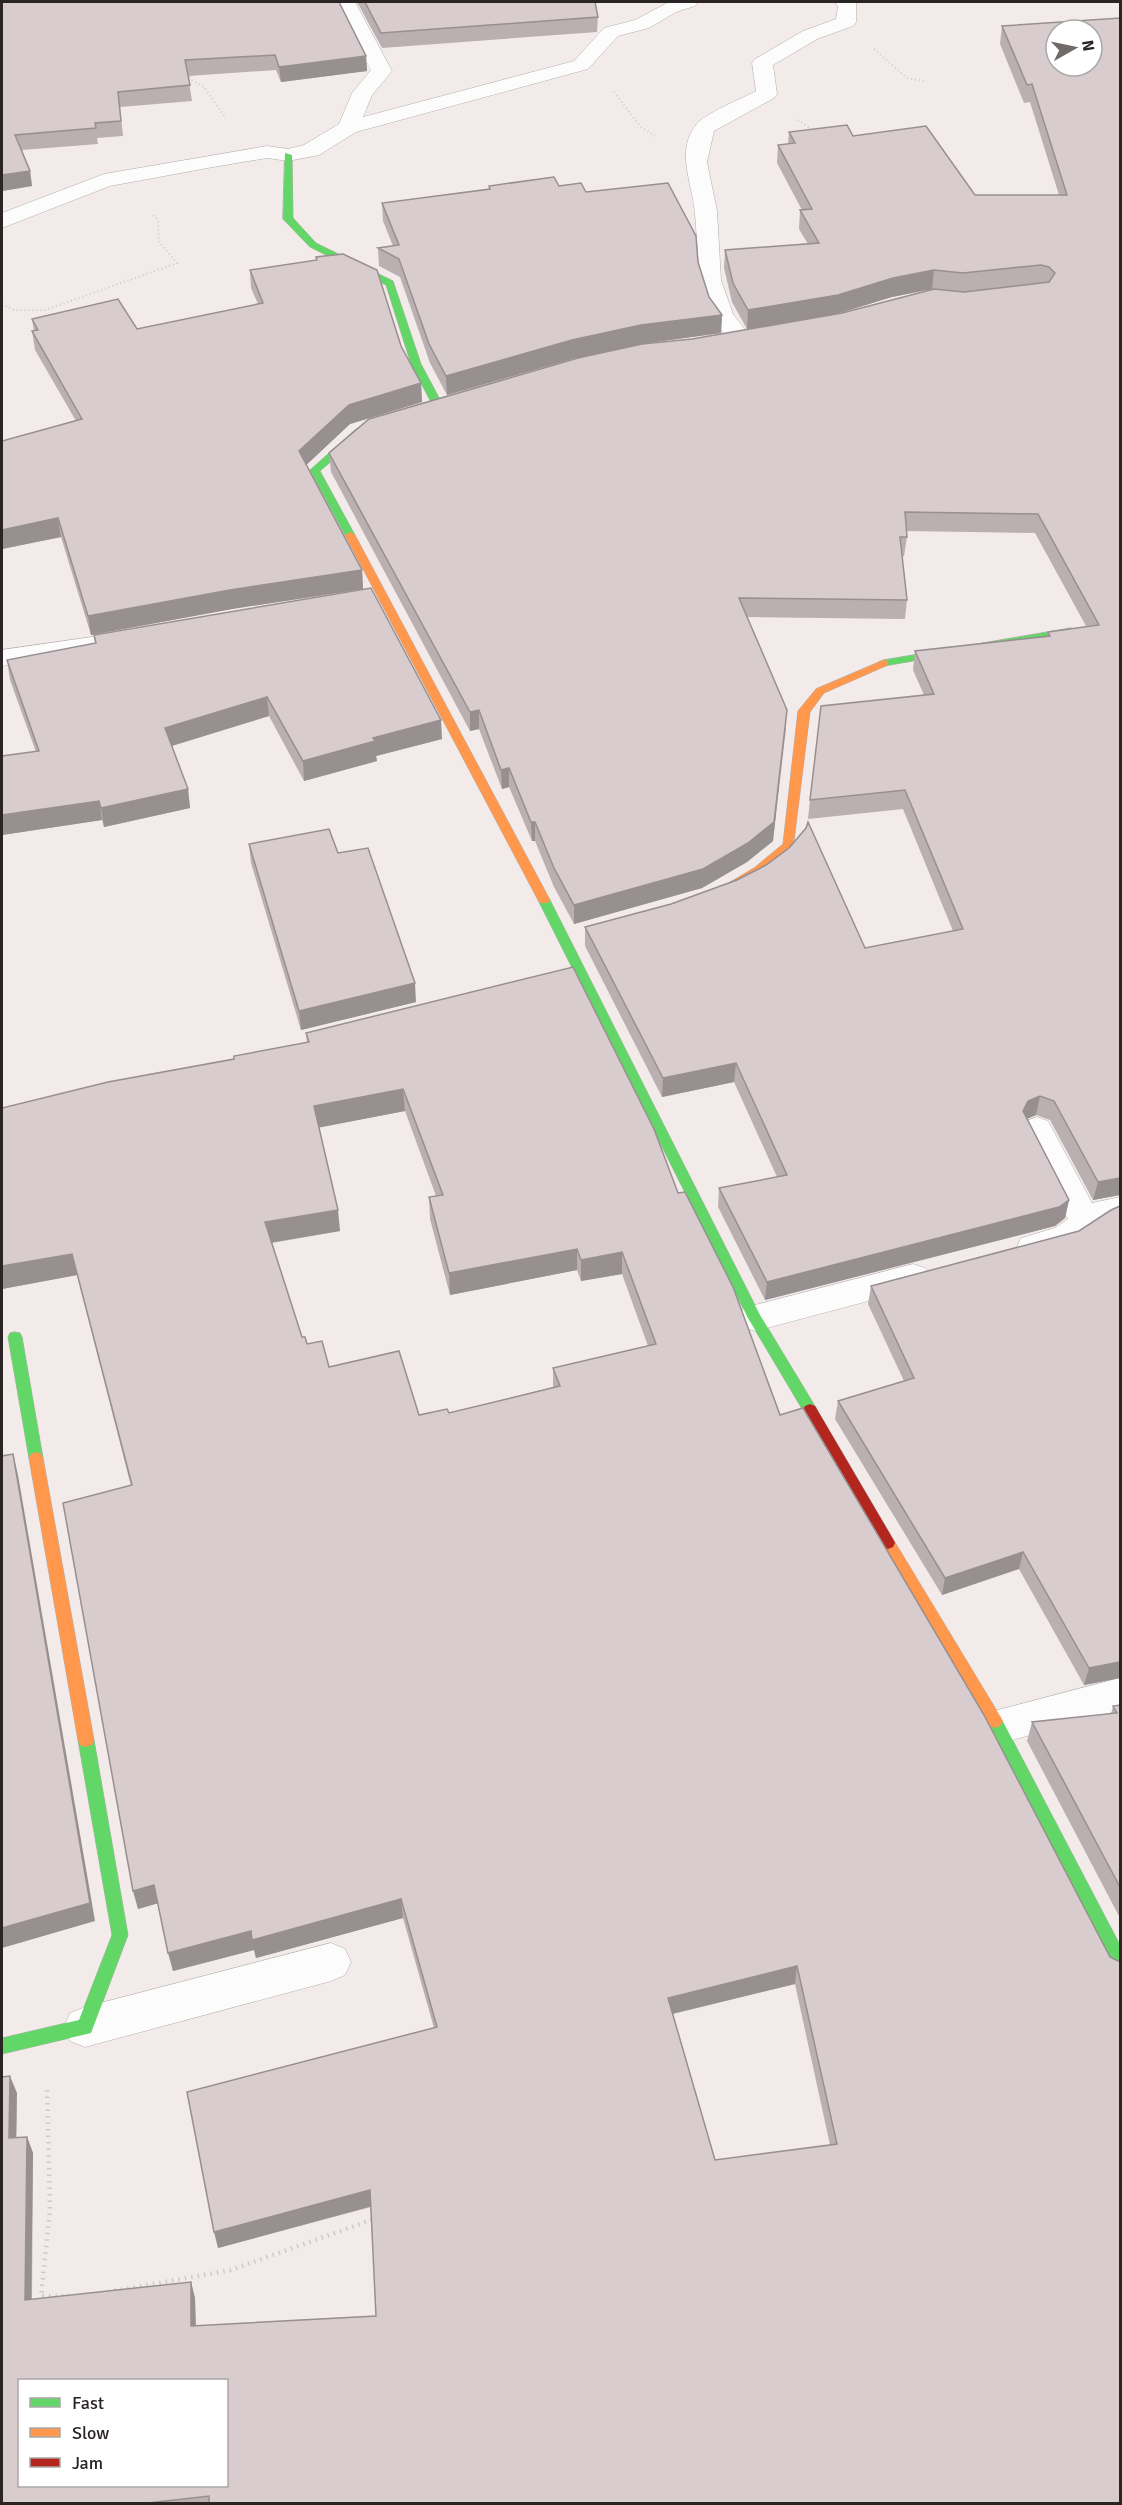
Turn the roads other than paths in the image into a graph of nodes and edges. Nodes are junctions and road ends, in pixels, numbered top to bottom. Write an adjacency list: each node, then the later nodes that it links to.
1 (345, 2): 4 (street)
2 (688, 2): 4 (street)
3 (846, 12): 7 (street)
4 (348, 127): 5 (street)
5 (277, 154): 6 (street); 12 (street)
6 (2, 222)
7 (711, 345)
8 (1071, 631): 11 (street)
9 (121, 640): 10 (street)
10 (2, 658)
11 (713, 897)
12 (583, 974): 13 (street); 19 (street)
13 (548, 983)
14 (1037, 1129): 16 (street)
15 (1120, 1209): 16 (street)
16 (1086, 1221): 17 (street)
17 (1009, 1253)
18 (939, 1270): 19 (street)
19 (755, 1318): 22 (street)
20 (15, 1337): 25 (street)
21 (1120, 1694): 22 (street)
22 (998, 1728): 23 (street)
23 (1120, 1961)
24 (331, 1962): 25 (street)
25 (84, 2026): 26 (street)
26 (2, 2046)

